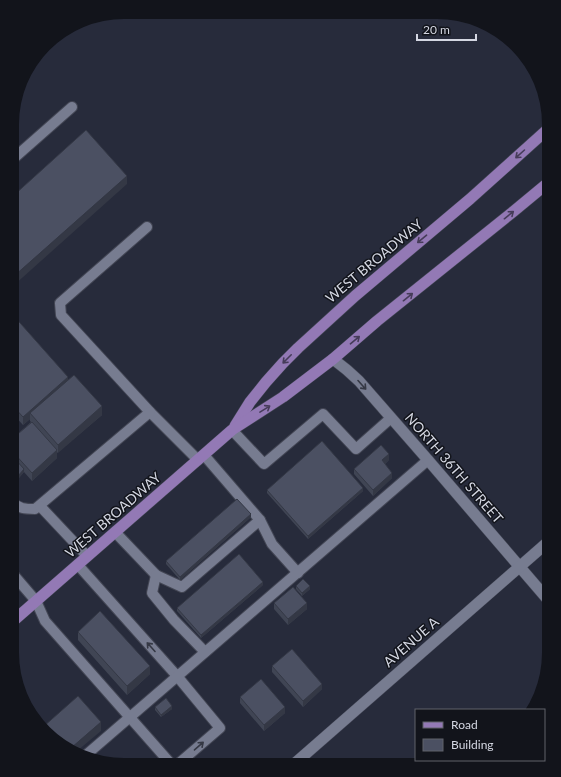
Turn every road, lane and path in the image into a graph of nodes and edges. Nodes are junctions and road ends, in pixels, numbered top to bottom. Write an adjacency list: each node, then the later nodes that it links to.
1 (72, 108): 3 (lane)
2 (542, 134): 9 (main road, WEST BROADWAY, one-way to 9)
3 (19, 154)
4 (542, 188): 6 (main road, WEST BROADWAY, one-way to 4)
5 (147, 226): 7 (lane)
6 (333, 360): 8 (street, NORTH 36TH STREET, one-way to 8); 9 (main road, WEST BROADWAY, one-way to 6)
7 (150, 412): 10 (lane); 13 (lane)
8 (391, 418): 9 (lane); 11 (street, NORTH 36TH STREET)
9 (232, 430): 10 (main road, WEST BROADWAY)
10 (201, 457): 14 (lane); 15 (main road, WEST BROADWAY)
11 (428, 460): 19 (street, NORTH 36TH STREET); 20 (lane)
12 (19, 506): 13 (lane)
13 (40, 506): 17 (lane)
14 (260, 520): 20 (lane); 21 (lane)
15 (115, 532): 17 (main road, WEST BROADWAY); 21 (lane)
16 (542, 547): 19 (street, AVENUE A)
17 (87, 556): 18 (main road, WEST BROADWAY)
18 (78, 565): 24 (main road, WEST BROADWAY); 27 (lane, one-way to 18)
19 (519, 567): 23 (street, NORTH 36TH STREET); 32 (street, AVENUE A)
20 (298, 573): 26 (lane)
21 (156, 575): 26 (lane)
22 (19, 581): 24 (lane)
23 (542, 593)
24 (36, 601): 25 (main road, WEST BROADWAY); 28 (lane)
25 (19, 616)
26 (205, 652): 27 (lane)
27 (177, 676): 28 (lane); 31 (lane, one-way to 27)
28 (130, 717): 29 (lane); 30 (lane)
29 (90, 752)
30 (166, 758)
31 (185, 758)
32 (301, 758)

